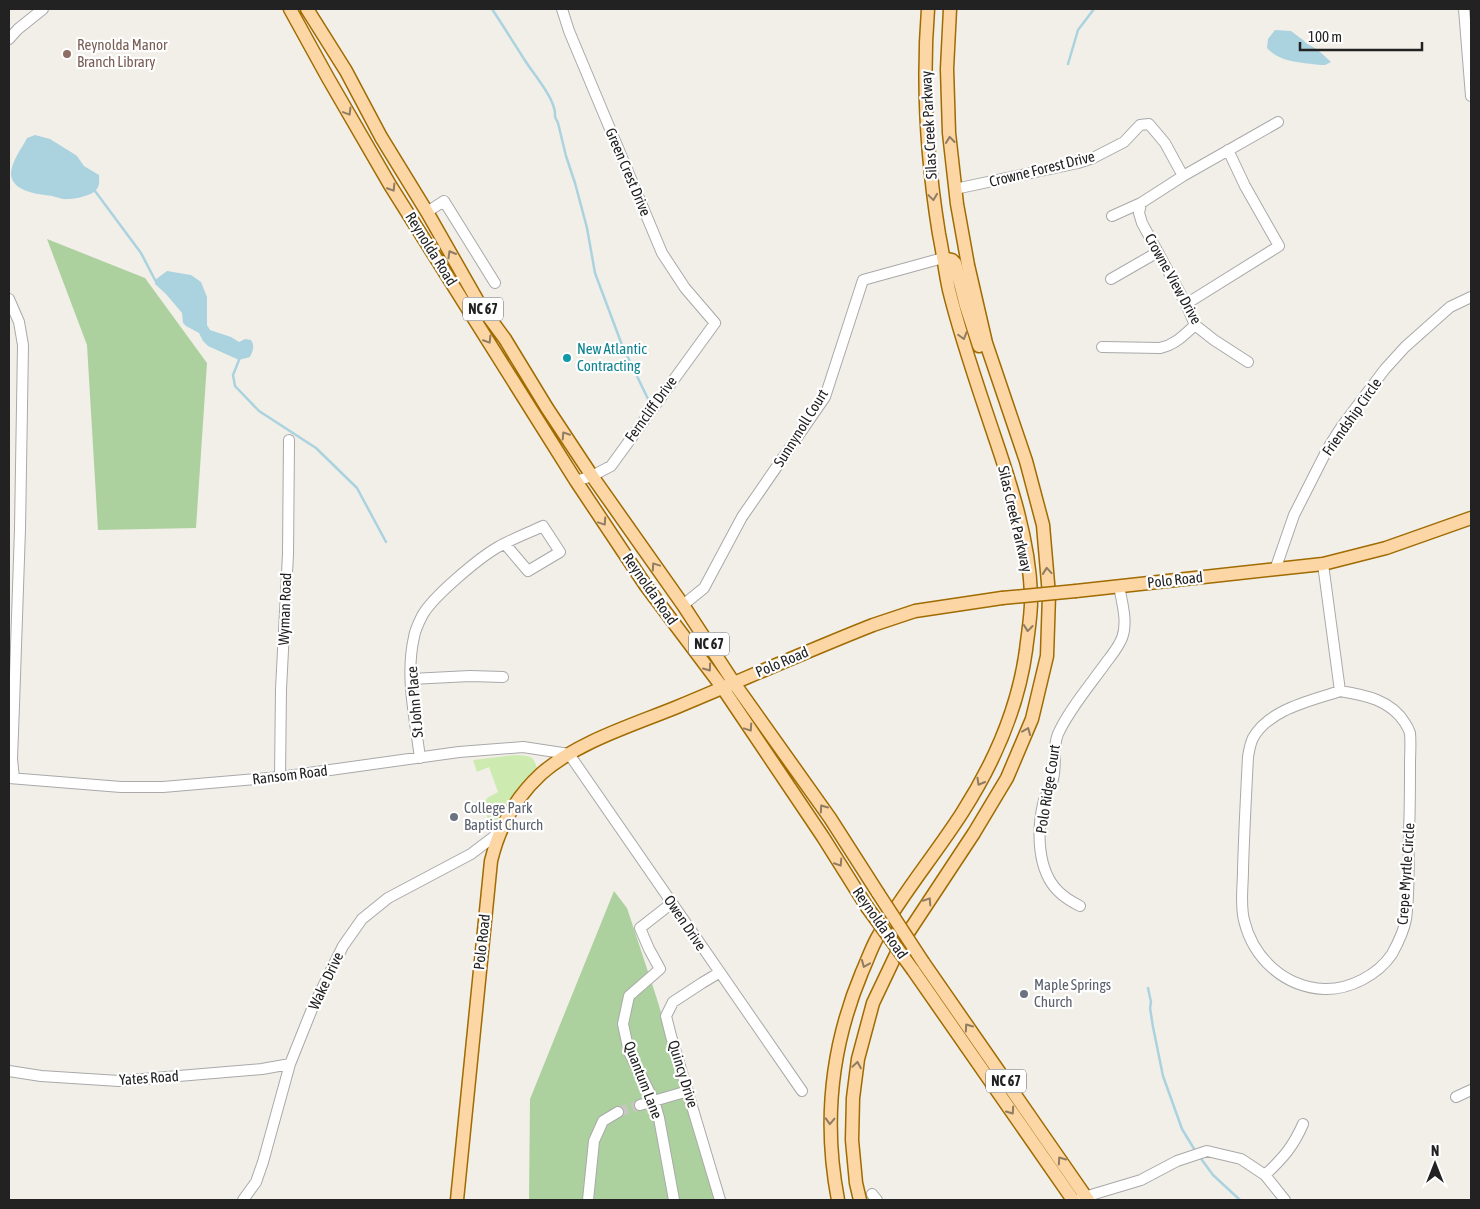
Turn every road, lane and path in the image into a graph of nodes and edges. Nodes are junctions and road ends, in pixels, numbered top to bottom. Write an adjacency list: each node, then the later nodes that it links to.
1 (43, 9): 8 (street)
2 (290, 9): 31 (main road, Reynolda Road / NC 67, one-way to 31)
3 (308, 9): 15 (main road, Reynolda Road / NC 67)
4 (562, 9): 24 (street, Green Crest Drive)
5 (928, 9): 18 (main road, Silas Creek Parkway, one-way to 18)
6 (950, 9): 13 (main road, Silas Creek Parkway, one-way to 6)
7 (1464, 9): 9 (street)
8 (9, 39)
9 (1471, 96)
10 (1278, 122): 11 (street)
11 (1228, 150): 12 (street); 23 (street)
12 (1183, 176): 13 (street, Crowne Forest Drive); 14 (street)
13 (955, 189): 28 (main road, Silas Creek Parkway)
14 (1141, 203): 16 (street); 17 (street, Crowne View Drive)
15 (427, 212): 20 (street); 30 (main road, Reynolda Road / NC 67, one-way to 15)
16 (1112, 216)
17 (1158, 252): 19 (street); 23 (street, Crowne View Drive)
18 (944, 258): 28 (main road); 37 (street, Sunnynoll Court); 69 (main road, Silas Creek Parkway, one-way to 69)
19 (1111, 279)
20 (495, 283)
21 (1471, 297): 35 (street, Friendship Circle)
22 (9, 299): 46 (street)
23 (1186, 304): 25 (street, Crowne View Drive)
24 (716, 322): 30 (street, Ferncliff Drive)
25 (1195, 325): 26 (street); 27 (street, Crowne View Drive)
26 (1102, 346)
27 (1248, 362)
28 (1002, 390): 70 (main road, Silas Creek Parkway, one-way to 28)
29 (289, 440): 45 (street, Wyman Road)
30 (592, 476): 31 (street, Ferncliff Drive); 37 (main road, Reynolda Road / NC 67, one-way to 30)
31 (576, 482): 41 (main road, Reynolda Road / NC 67, one-way to 41)
32 (1471, 518): 34 (main road, Polo Road)
33 (505, 544): 33 (street, St John Place); 39 (street, St John Place)
34 (1323, 564): 35 (main road, Polo Road); 42 (street)
35 (1275, 570): 36 (main road, Polo Road)
36 (1120, 586): 40 (main road, Polo Road, bridge); 49 (street, Polo Ridge Court)
37 (683, 605): 40 (main road, Reynolda Road / NC 67)
38 (503, 677): 39 (street)
39 (411, 679): 44 (street, St John Place)
40 (734, 683): 41 (main road, Polo Road); 50 (main road, Reynolda Road / NC 67, one-way to 40, bridge)
41 (722, 687): 43 (main road, Polo Road); 50 (main road, Reynolda Road / NC 67, one-way to 50, bridge)
42 (1340, 691): 42 (street, Crepe Myrtle Circle)
43 (569, 754): 44 (street, Ransom Road); 47 (main road, Polo Road); 48 (street, Owen Drive)
44 (420, 758): 45 (street, Ransom Road)
45 (280, 777): 46 (street, Ransom Road)
46 (11, 778)
47 (500, 832): 52 (street, Wake Drive); 65 (main road, Polo Road)
48 (672, 903): 51 (street, Owen Drive); 58 (street, Quantum Lane)
49 (1080, 906)
50 (918, 966): 63 (main road, Reynolda Road / NC 67)
51 (721, 974): 55 (street, Quincy Drive); 56 (street, Owen Drive)
52 (290, 1064): 53 (street, Yates Road); 64 (street, Wake Drive)
53 (9, 1071)
54 (1471, 1090): 57 (street)
55 (688, 1091): 58 (street); 68 (street, Quincy Drive)
56 (802, 1091)
57 (1456, 1097)
58 (654, 1101): 59 (street); 67 (street, Quantum Lane)
59 (640, 1105)
60 (618, 1112): 66 (street)
61 (1303, 1124): 62 (street)
62 (1265, 1175): 63 (street); 71 (street)
63 (1081, 1199)
64 (243, 1200)
65 (457, 1200)
66 (588, 1200)
67 (674, 1200)
68 (720, 1200)
69 (838, 1200)
70 (860, 1200)
71 (1285, 1200)

